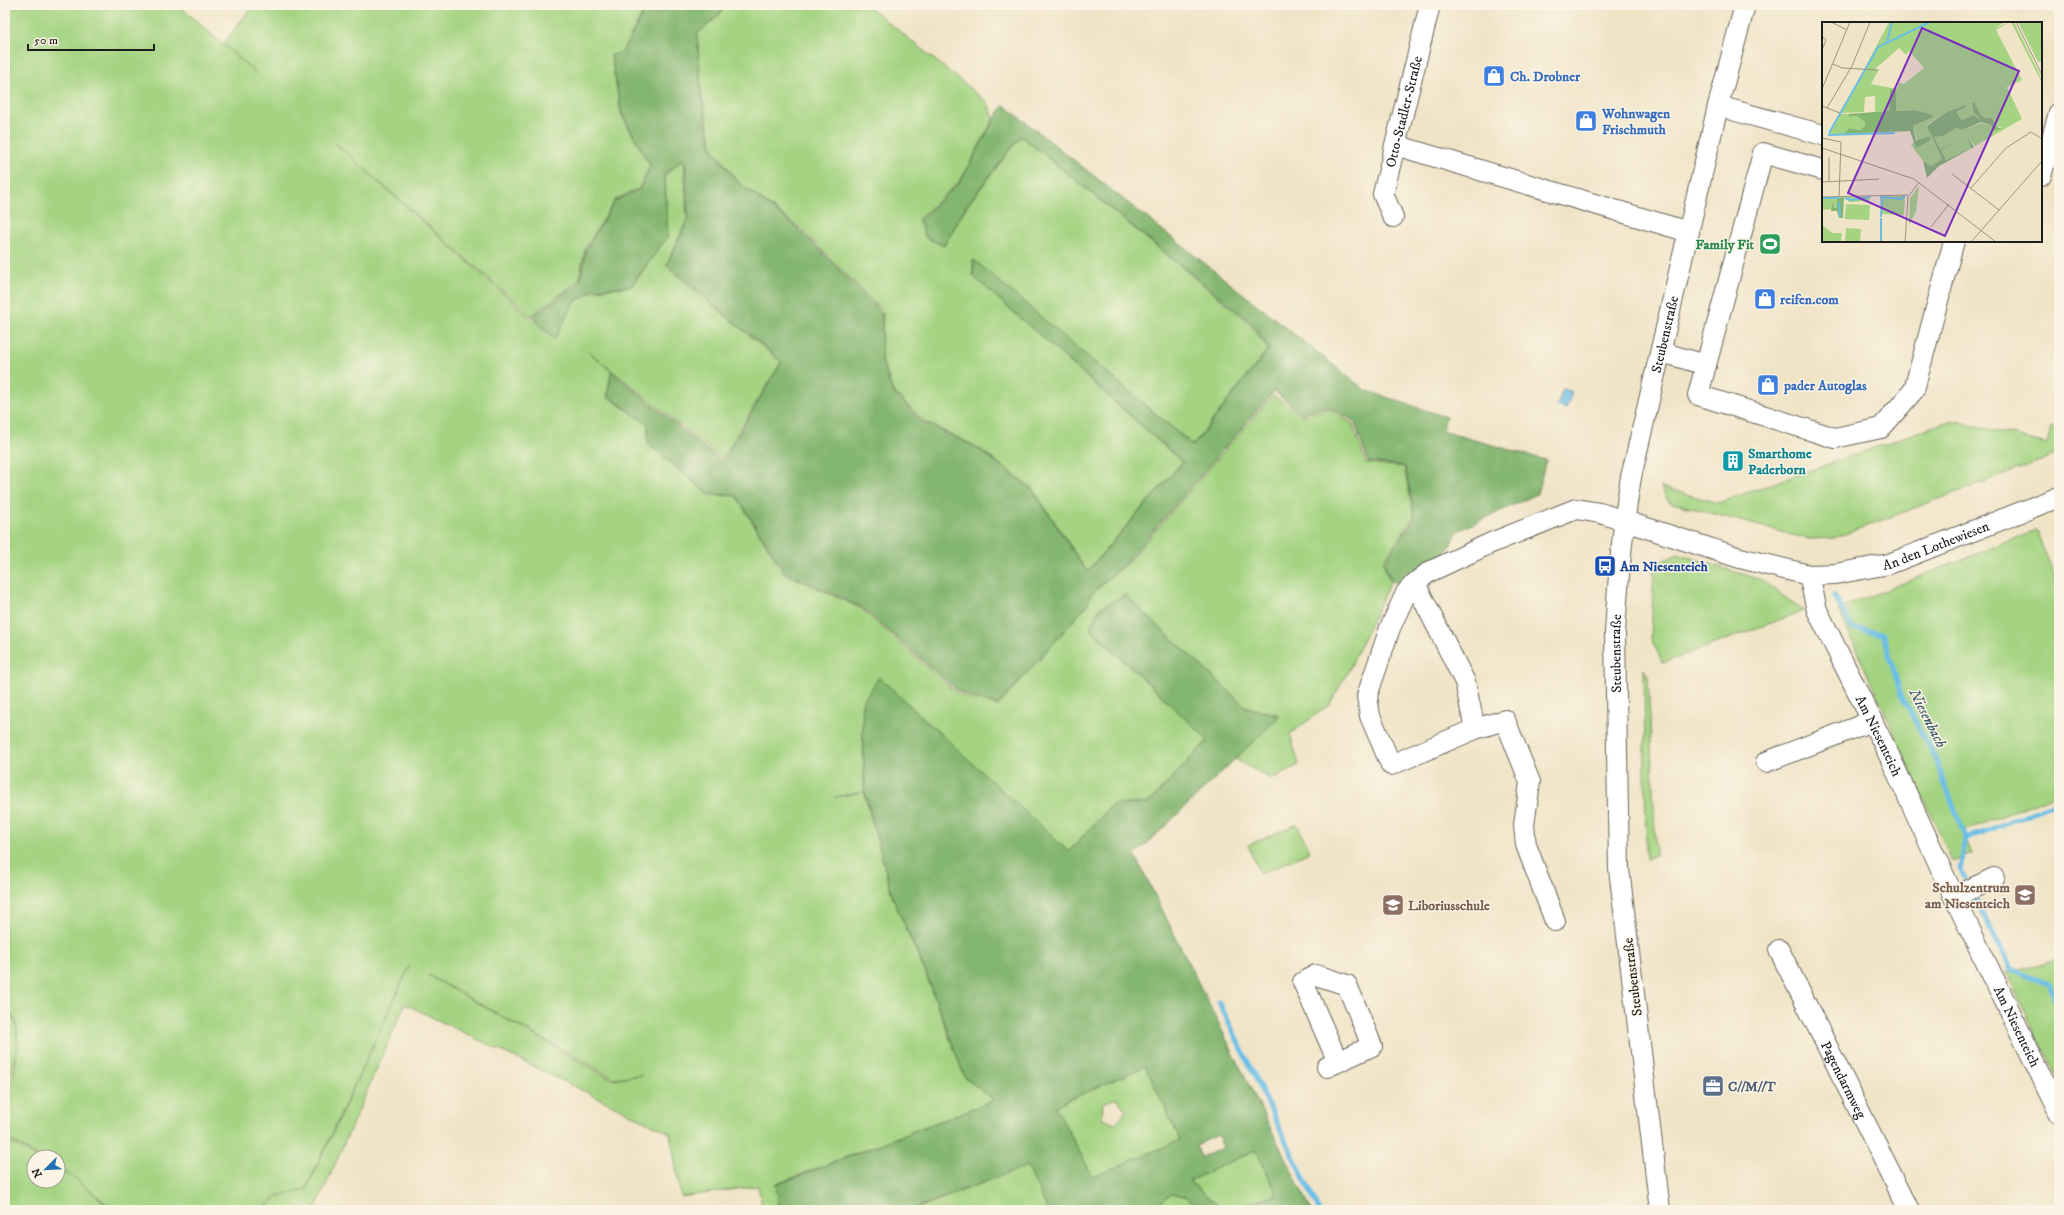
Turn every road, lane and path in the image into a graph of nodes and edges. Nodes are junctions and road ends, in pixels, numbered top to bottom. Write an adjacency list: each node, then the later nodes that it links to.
1 (1430, 5): 7 (street, Otto-Stadler-Straße)
2 (1745, 5): 3 (street, Steubenstraße)
3 (1718, 106): 5 (street); 11 (street, Steubenstraße)
4 (2059, 113): 9 (street)
5 (1822, 136)
6 (1822, 144): 8 (street)
7 (1395, 145): 10 (street, Otto-Stadler-Straße); 11 (street)
8 (1819, 169): 14 (street)
9 (2042, 172)
10 (1393, 217)
11 (1689, 232): 13 (street, Steubenstraße)
12 (1954, 242): 14 (street)
13 (1661, 352): 14 (street); 16 (street, Steubenstraße)
14 (1706, 365)
15 (2059, 497): 17 (street, An den Lothewiesen)
16 (1623, 520): 17 (street); 18 (street); 27 (street, Steubenstraße)
17 (1808, 575): 19 (street, Am Niesenteich)
18 (1415, 583): 20 (street); 20 (street)
19 (1872, 722): 21 (street); 23 (street, Am Niesenteich)
20 (1475, 729): 24 (street)
21 (1766, 762)
22 (1994, 878): 23 (street)
23 (1954, 897): 26 (street, Am Niesenteich)
24 (1555, 921)
25 (1779, 950): 28 (street, Pagendarmweg)
26 (2059, 1112)
27 (1660, 1210)
28 (1910, 1210)

